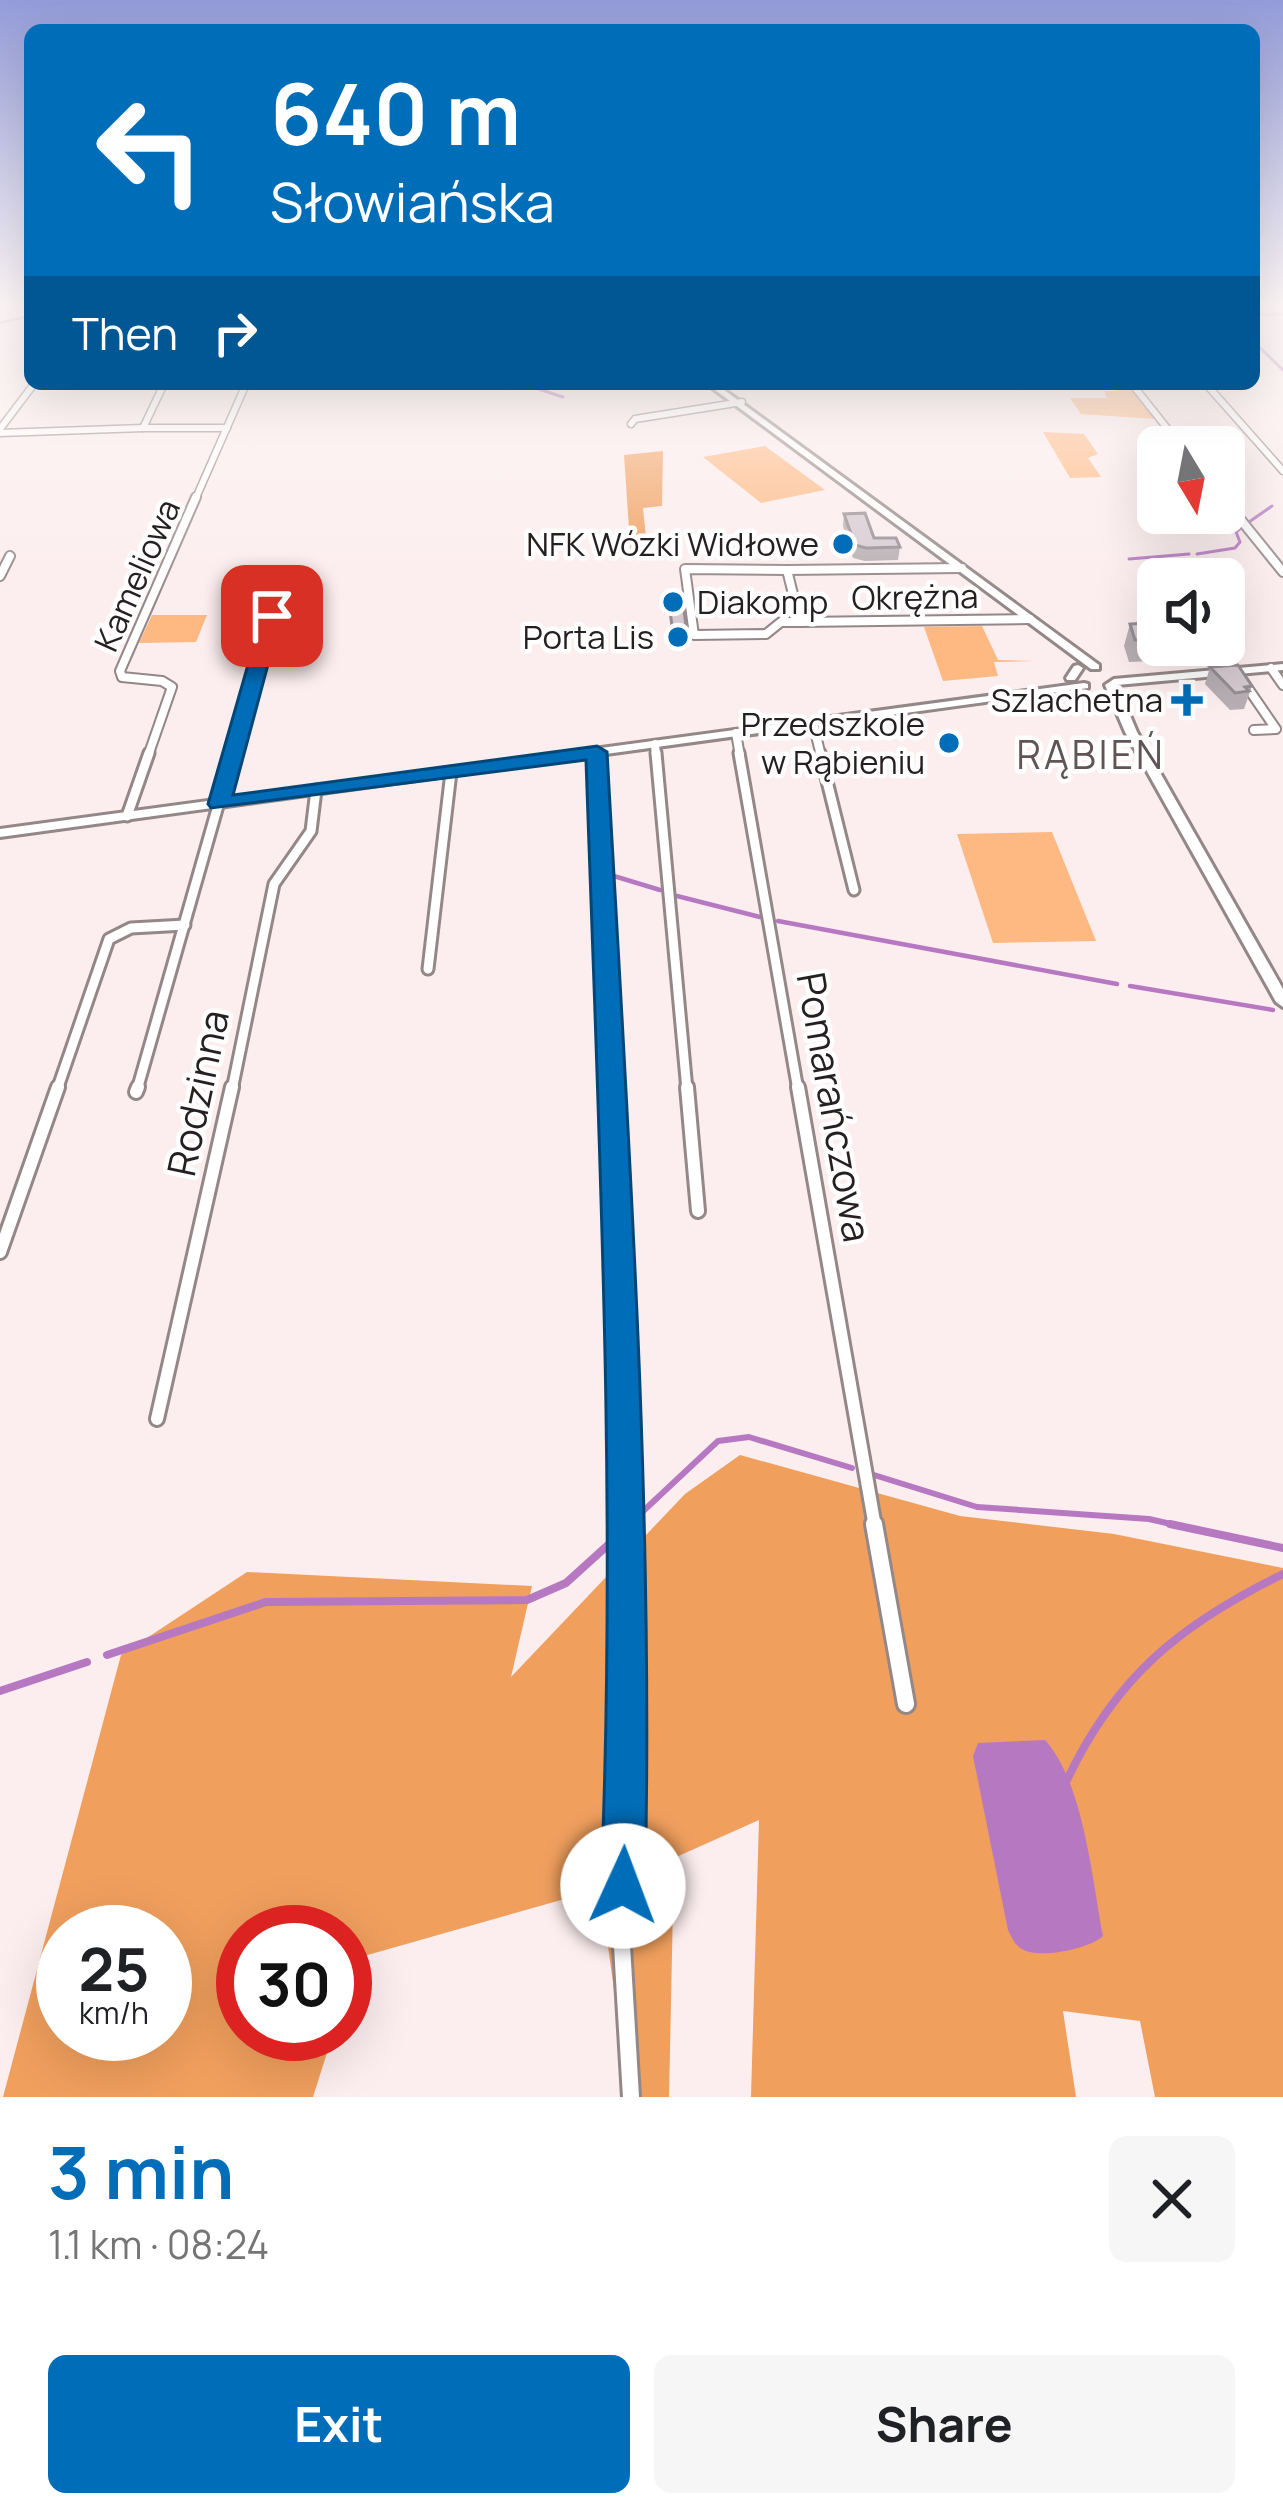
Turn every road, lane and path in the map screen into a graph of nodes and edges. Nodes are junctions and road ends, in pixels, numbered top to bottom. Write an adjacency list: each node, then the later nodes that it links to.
1 (21, 402): 11 (street)
2 (155, 402): 9 (street)
3 (238, 402): 10 (street, Kameliowa)
4 (739, 402): 7 (street); 15 (main road)
5 (1146, 402): 8 (street)
6 (1222, 402): 12 (street)
7 (631, 424)
8 (1165, 426)
9 (143, 428): 10 (street); 11 (street)
10 (227, 428): 39 (street, Kameliowa)
11 (0, 431)
12 (1283, 471)
13 (1245, 525): 18 (street)
14 (10, 556): 19 (street)
15 (962, 568): 16 (street, Okrężna); 20 (main road)
16 (788, 570): 21 (street, Okrężna); 21 (street, Okrężna)
17 (285, 571): 38 (street)
18 (1283, 572)
19 (0, 576)
20 (1030, 619): 21 (street, Okrężna); 22 (main road); 25 (main road)
21 (800, 622)
22 (1095, 667): 25 (main road); 26 (main road)
23 (1277, 667): 24 (main road); 27 (street)
24 (1236, 671): 26 (main road); 31 (street)
25 (1074, 673): 28 (main road); 29 (main road)
26 (1112, 680): 28 (main road); 32 (main road)
27 (1283, 685)
28 (1088, 687): 29 (main road); 32 (main road)
29 (968, 702): 30 (main road)
30 (813, 722): 33 (main road); 41 (street)
31 (1254, 730)
32 (1131, 732): 44 (main road)
33 (736, 733): 34 (main road); 49 (street, Pomarańczowa)
34 (655, 744): 35 (main road); 46 (street)
35 (597, 752): 36 (main road); 50 (street)
36 (451, 772): 37 (main road); 43 (street)
37 (316, 790): 38 (main road); 48 (street, Rodzinna)
38 (219, 804): 39 (main road); 42 (street)
39 (127, 816): 40 (main road)
40 (0, 833)
41 (854, 890)
42 (184, 925): 45 (street); 47 (street)
43 (428, 969)
44 (1283, 1002)
45 (136, 1092)
46 (698, 1211)
47 (0, 1252)
48 (157, 1418)
49 (906, 1704)
50 (632, 2097)

